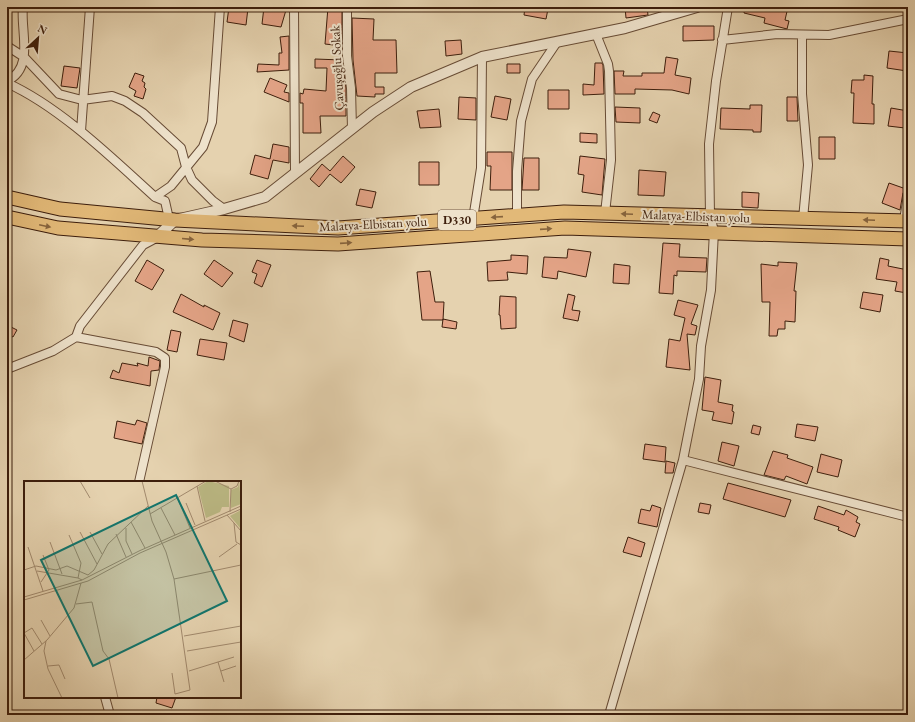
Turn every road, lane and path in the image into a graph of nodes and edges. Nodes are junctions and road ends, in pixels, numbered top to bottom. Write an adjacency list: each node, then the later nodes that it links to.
1 (23, 7): 14 (street)
2 (90, 7): 17 (street)
3 (220, 7): 20 (street)
4 (294, 7): 21 (street)
5 (347, 7): 18 (street, Çavuşoğlu Sokak)
6 (697, 7): 9 (street)
7 (728, 7): 11 (street)
8 (908, 19): 10 (street)
9 (596, 34): 12 (street); 26 (street)
10 (802, 36): 11 (street); 32 (street)
11 (722, 40): 28 (street)
12 (557, 42): 15 (street); 27 (street)
13 (7, 46): 14 (street)
14 (24, 57): 16 (street); 17 (street)
15 (482, 58): 18 (street); 31 (street)
16 (7, 82): 19 (street)
17 (82, 100): 19 (street); 20 (street)
18 (352, 129): 21 (street)
19 (81, 131): 24 (street)
20 (186, 168): 24 (street); 25 (street)
21 (295, 173): 25 (street)
22 (908, 194): 33 (street)
23 (7, 197): 30 (main road, Malatya-Elbistan yolu / D330)
24 (155, 197): 30 (street)
25 (224, 209): 30 (street)
26 (605, 213): 27 (main road, Malatya-Elbistan yolu / D330); 28 (main road, Malatya-Elbistan yolu / D330, one-way to 26)
27 (516, 216): 31 (main road, Malatya-Elbistan yolu / D330, one-way to 31)
28 (710, 216): 32 (main road, Malatya-Elbistan yolu / D330); 34 (street)
29 (7, 217): 35 (main road, Malatya-Elbistan yolu / D330, one-way to 35)
30 (172, 219): 31 (main road, Malatya-Elbistan yolu / D330, one-way to 30); 35 (street)
31 (473, 219)
32 (803, 219): 33 (main road, Malatya-Elbistan yolu / D330, one-way to 32)
33 (906, 221)
34 (714, 232): 35 (main road, Malatya-Elbistan yolu / D330, one-way to 34); 36 (main road, Malatya-Elbistan yolu / D330); 39 (street)
35 (158, 236): 37 (street)
36 (908, 239)
37 (76, 337): 38 (street); 40 (street)
38 (7, 369)
39 (683, 460): 41 (street); 44 (street)
40 (139, 481)
41 (908, 517)
42 (105, 698): 43 (street)
43 (110, 715)
44 (609, 715)

